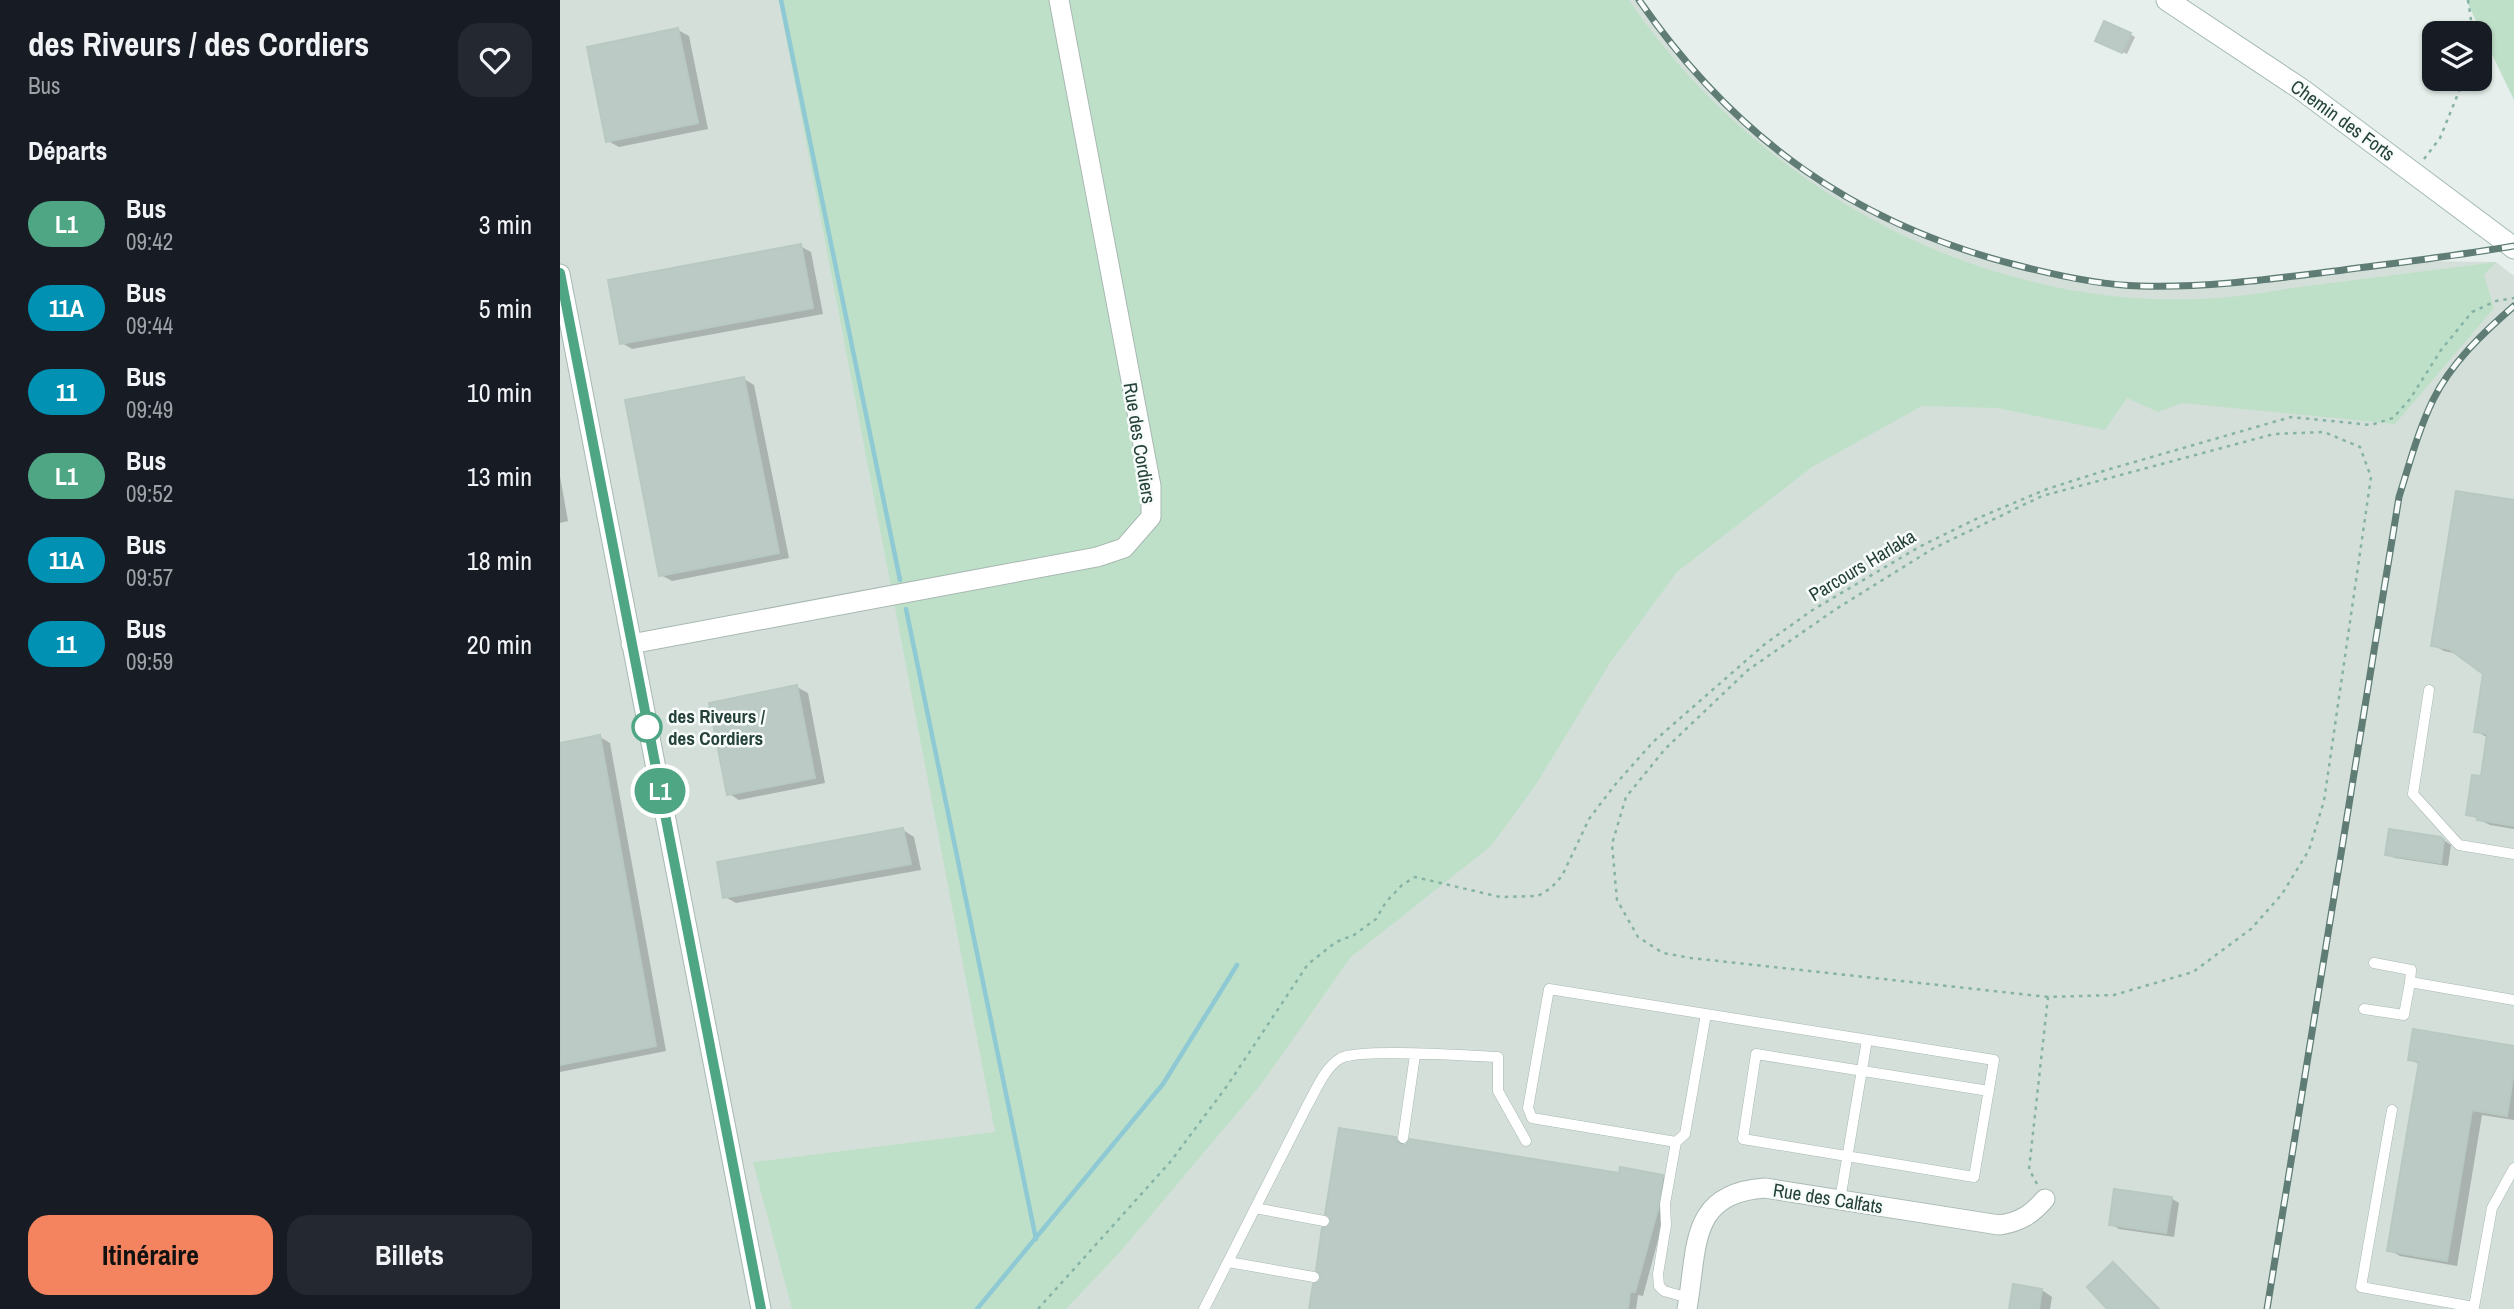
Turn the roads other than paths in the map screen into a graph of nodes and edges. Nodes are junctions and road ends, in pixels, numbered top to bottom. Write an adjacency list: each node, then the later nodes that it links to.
1 (1059, 0): 5 (street, Rue des Cordiers)
2 (2166, 0): 3 (street, Chemin des Forts)
3 (2514, 248)
4 (560, 274): 5 (street)
5 (631, 644): 30 (street)
6 (2429, 690): 7 (lane)
7 (2514, 854)
8 (2374, 963): 9 (lane)
9 (2410, 982): 10 (lane); 11 (lane)
10 (2514, 1000)
11 (2364, 1009)
12 (1706, 1014): 13 (lane); 20 (lane); 20 (lane)
13 (1867, 1040): 15 (lane); 16 (lane)
14 (1415, 1055): 18 (lane); 19 (lane); 25 (lane)
15 (1862, 1071): 16 (lane); 21 (lane); 21 (lane)
16 (1989, 1091): 21 (lane)
17 (2392, 1110): 22 (lane)
18 (1403, 1138)
19 (1525, 1141)
20 (1676, 1142): 29 (lane)
21 (1847, 1156): 24 (lane)
22 (2514, 1168)
23 (2045, 1199): 24 (street, Rue des Calfats)
24 (1840, 1200): 29 (street, Rue des Calfats)
25 (1255, 1208): 26 (lane); 27 (lane)
26 (1324, 1222)
27 (1228, 1262): 28 (lane); 31 (lane)
28 (1314, 1277)
29 (1688, 1303)
30 (761, 1309)
31 (1204, 1309)

